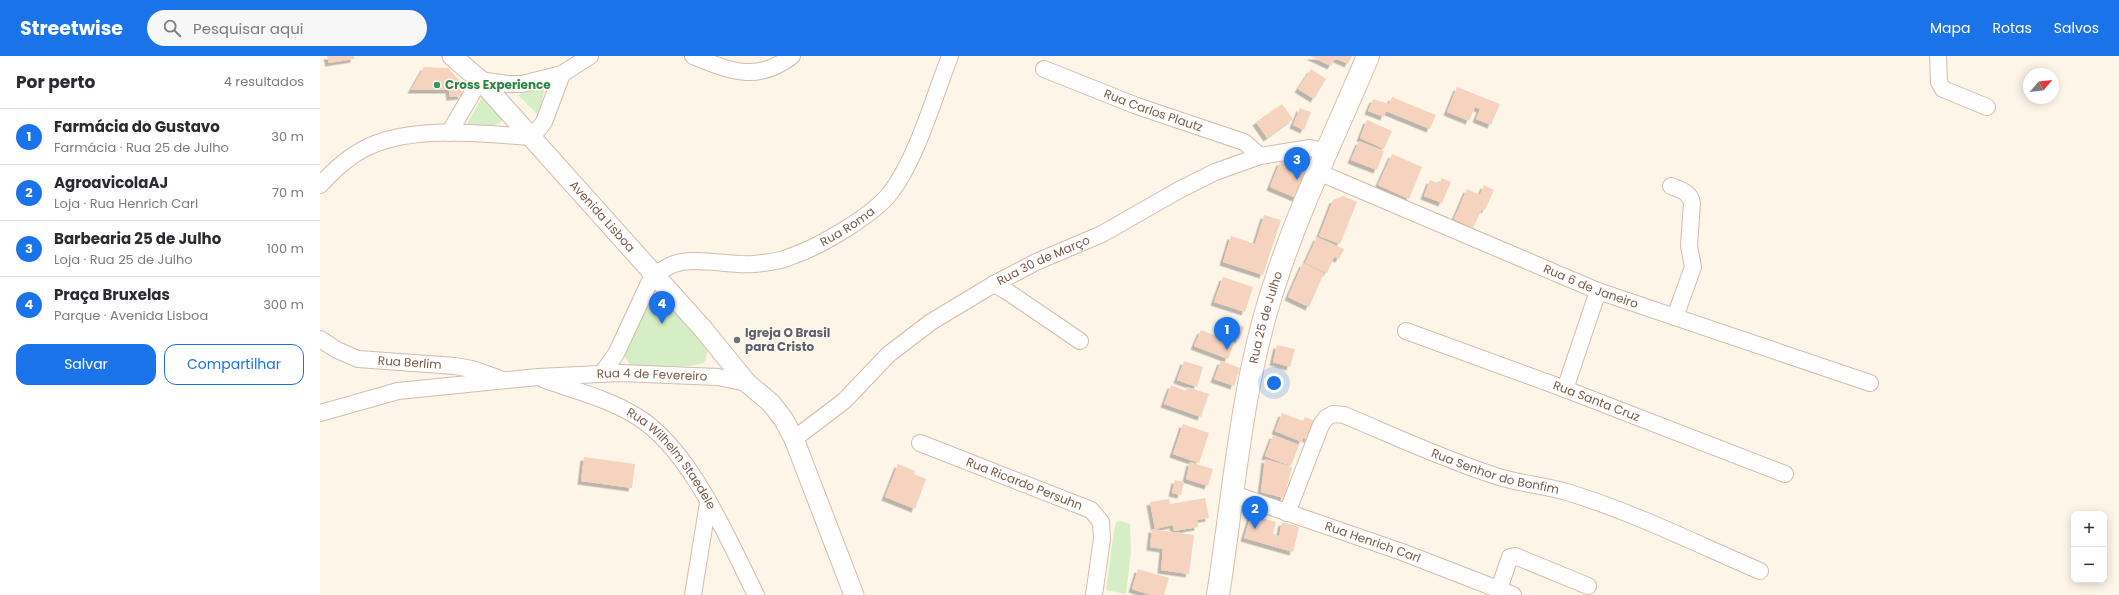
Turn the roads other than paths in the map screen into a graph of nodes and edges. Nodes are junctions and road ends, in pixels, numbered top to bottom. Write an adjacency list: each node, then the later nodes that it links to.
1 (452, 56): 10 (street, Avenida Lisboa)
2 (590, 56): 9 (street)
3 (693, 56): 4 (street)
4 (792, 56)
5 (950, 56): 19 (street, Rua Roma)
6 (1368, 56): 14 (main road, Rua 25 de Julho)
7 (1938, 56): 11 (street)
8 (1044, 69): 15 (street, Rua Carlos Plautz)
9 (562, 74): 10 (street); 13 (street)
10 (480, 80): 12 (street); 13 (street, Avenida Lisboa)
11 (1987, 106)
12 (449, 133): 13 (street); 17 (street)
13 (532, 137): 19 (street, Avenida Lisboa)
14 (1326, 152): 15 (street, Rua 30 de Março); 16 (main road, Rua 25 de Julho)
15 (1260, 156): 20 (street, Rua 30 de Março)
16 (1318, 172): 21 (street, Rua 6 de Janeiro); 36 (main road, Rua 25 de Julho)
17 (320, 185)
18 (1671, 186): 22 (street)
19 (655, 275): 26 (street); 29 (street, Avenida Lisboa)
20 (994, 284): 25 (street); 33 (street, Rua 30 de Março)
21 (1598, 291): 22 (street, Rua 6 de Janeiro); 31 (street)
22 (1675, 318): 30 (street, Rua 6 de Janeiro)
23 (1406, 331): 31 (street, Rua Santa Cruz)
24 (320, 339): 28 (street, Rua Berlim)
25 (1080, 341)
26 (602, 373): 27 (street, Rua 4 de Fevereiro); 29 (street, Rua 4 de Fevereiro)
27 (538, 377): 28 (street, Rua 4 de Fevereiro); 37 (street, Rua Wilhelm Staedele)
28 (503, 380): 32 (street, Rua 4 de Fevereiro)
29 (747, 383): 33 (street, Rua 4 de Fevereiro)
30 (1870, 383)
31 (1565, 389): 35 (street, Rua Santa Cruz)
32 (320, 413)
33 (794, 439): 44 (street, Rua 4 de Fevereiro)
34 (920, 443): 45 (street, Rua Ricardo Persuhn)
35 (1785, 474)
36 (1231, 493): 38 (street, Rua Henrich Carl); 46 (main road, Rua 25 de Julho)
37 (708, 503): 42 (street); 43 (street, Rua Wilhelm Staedele)
38 (1288, 513): 39 (street, Rua Senhor do Bonfim); 41 (street, Rua Henrich Carl)
39 (1760, 571)
40 (1588, 586): 41 (street)
41 (1506, 592)
42 (693, 595)
43 (756, 595)
44 (854, 595)
45 (1094, 595)
46 (1218, 595)

